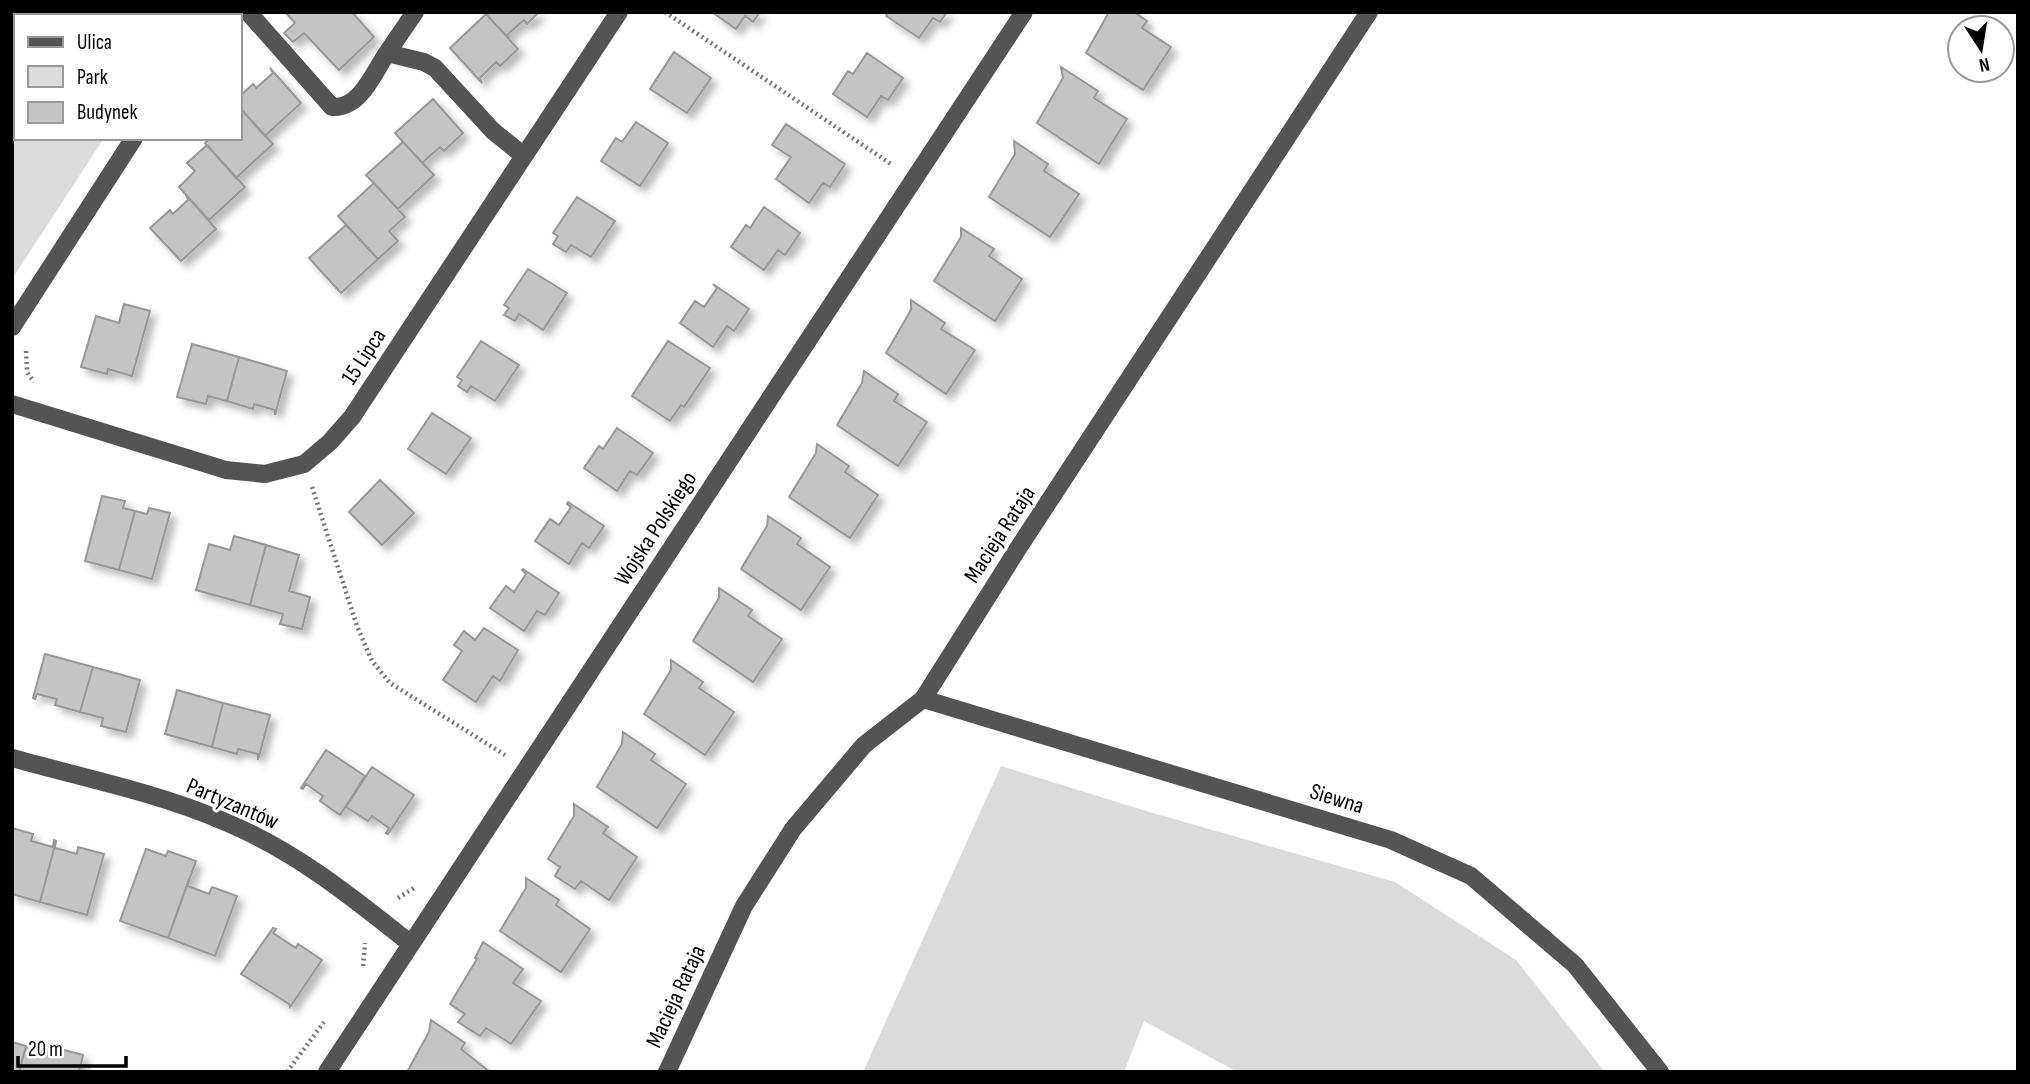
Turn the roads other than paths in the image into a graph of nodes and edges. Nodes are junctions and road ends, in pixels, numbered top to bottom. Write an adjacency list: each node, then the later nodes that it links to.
1 (248, 12): 6 (street)
2 (415, 12): 6 (street)
3 (619, 12): 8 (street, 15 Lipca)
4 (1024, 12): 13 (street, Wojska Polskiego)
5 (1369, 12): 11 (street, Macieja Rataja)
6 (387, 53): 8 (street)
7 (133, 140): 9 (street)
8 (524, 156): 10 (street, 15 Lipca)
9 (12, 327)
10 (12, 404)
11 (923, 699): 15 (street, Macieja Rataja); 16 (street, Siewna)
12 (12, 758): 13 (street, Partyzantów)
13 (411, 944): 14 (street, Wojska Polskiego)
14 (327, 1072)
15 (667, 1072)
16 (1660, 1072)

